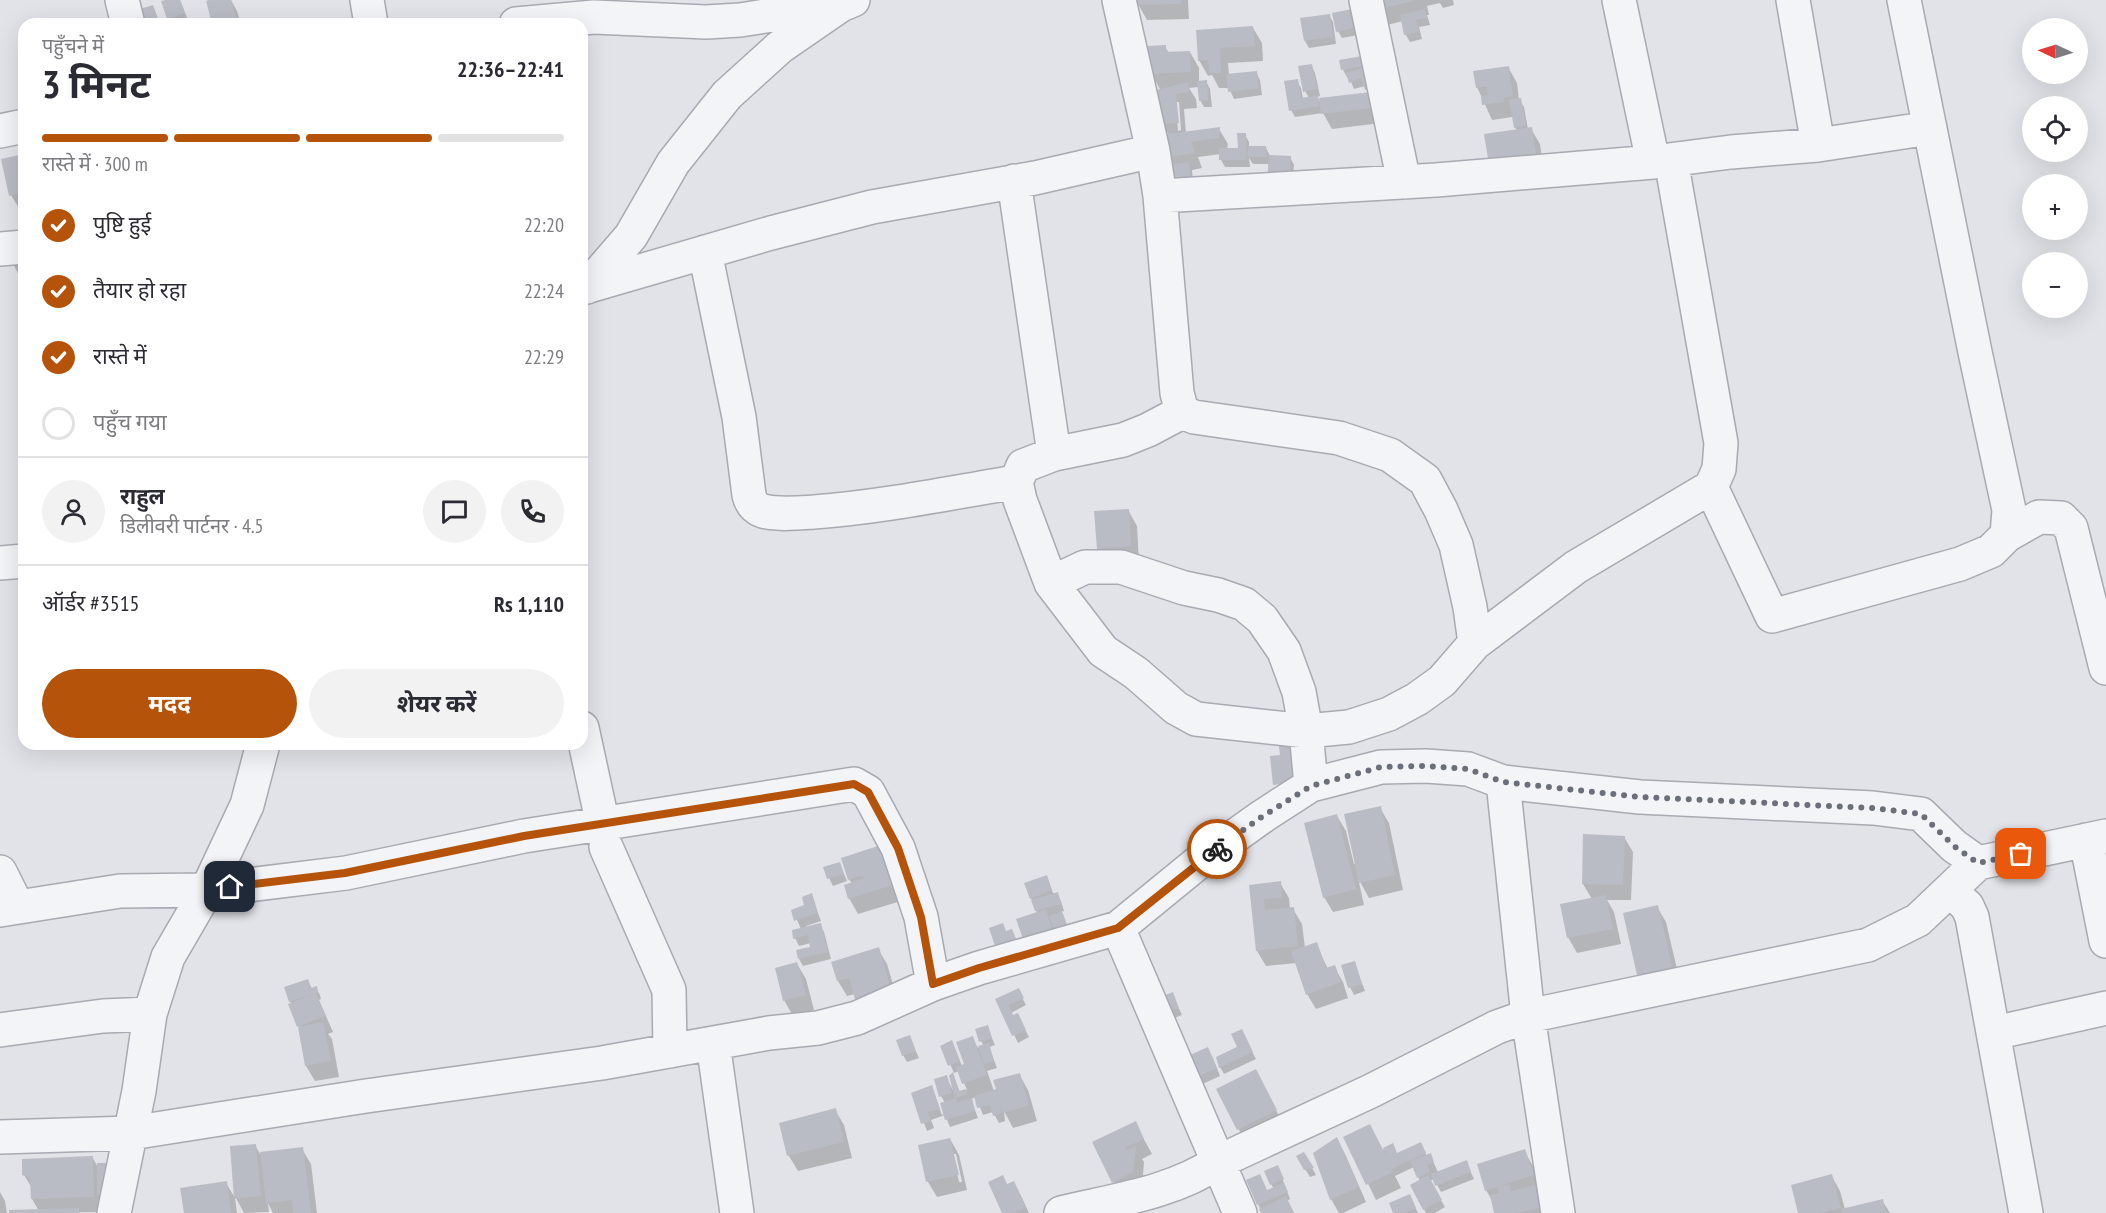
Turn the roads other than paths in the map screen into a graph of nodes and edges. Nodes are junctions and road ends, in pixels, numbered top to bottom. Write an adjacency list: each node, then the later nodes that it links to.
1 (122, 0): 10 (street)
2 (367, 0): 11 (street)
3 (1119, 0): 17 (street)
4 (1366, 0): 20 (street)
5 (1619, 0): 18 (street)
6 (1793, 0): 16 (street)
7 (1904, 0): 14 (street)
8 (847, 2): 9 (street); 25 (street)
9 (593, 8): 12 (street)
10 (126, 18)
11 (370, 18)
12 (545, 18)
13 (18, 127): 15 (street)
14 (1930, 128): 16 (street); 31 (street)
15 (0, 131)
16 (1818, 145): 18 (street)
17 (1153, 151): 19 (street); 21 (street)
18 (1662, 161): 20 (street); 30 (street)
19 (1014, 182): 24 (street); 28 (street)
20 (1404, 182): 21 (street)
21 (1160, 196): 27 (street)
22 (18, 248): 23 (street)
23 (0, 249)
24 (705, 252): 26 (street); 29 (street)
25 (588, 286)
26 (588, 289)
27 (1182, 412): 28 (street); 35 (street)
28 (1053, 454): 29 (street)
29 (1016, 482): 34 (street)
30 (1711, 487): 31 (street); 35 (street)
31 (2007, 535): 36 (street)
32 (18, 562): 33 (street)
33 (0, 563)
34 (1051, 583): 37 (street); 37 (street)
35 (1474, 643): 37 (street)
36 (2106, 668)
37 (1306, 731): 41 (street)
38 (261, 750): 46 (street)
39 (586, 750): 42 (street)
40 (1503, 782): 41 (street); 44 (street); 54 (street)
41 (1311, 786): 49 (street)
42 (604, 836): 46 (street); 51 (street); 58 (street)
43 (2096, 838): 44 (street); 50 (street)
44 (1978, 863): 47 (street)
45 (0, 872): 48 (street)
46 (207, 890): 48 (street); 53 (street)
47 (1950, 891): 54 (street); 56 (street)
48 (9, 908)
49 (1118, 928): 51 (street); 61 (street)
50 (2106, 941)
51 (933, 984): 57 (street)
52 (2106, 1008): 56 (street)
53 (150, 1014): 55 (street); 59 (street)
54 (1528, 1016): 61 (street); 66 (street)
55 (0, 1030)
56 (1994, 1034): 67 (street)
57 (713, 1043): 58 (street); 63 (street)
58 (670, 1051): 59 (street)
59 (131, 1133): 60 (street); 62 (street)
60 (0, 1137)
61 (1218, 1162): 64 (street); 65 (street)
62 (114, 1213)
63 (737, 1213)
64 (1061, 1213)
65 (1240, 1213)
66 (1558, 1213)
67 (2026, 1213)

